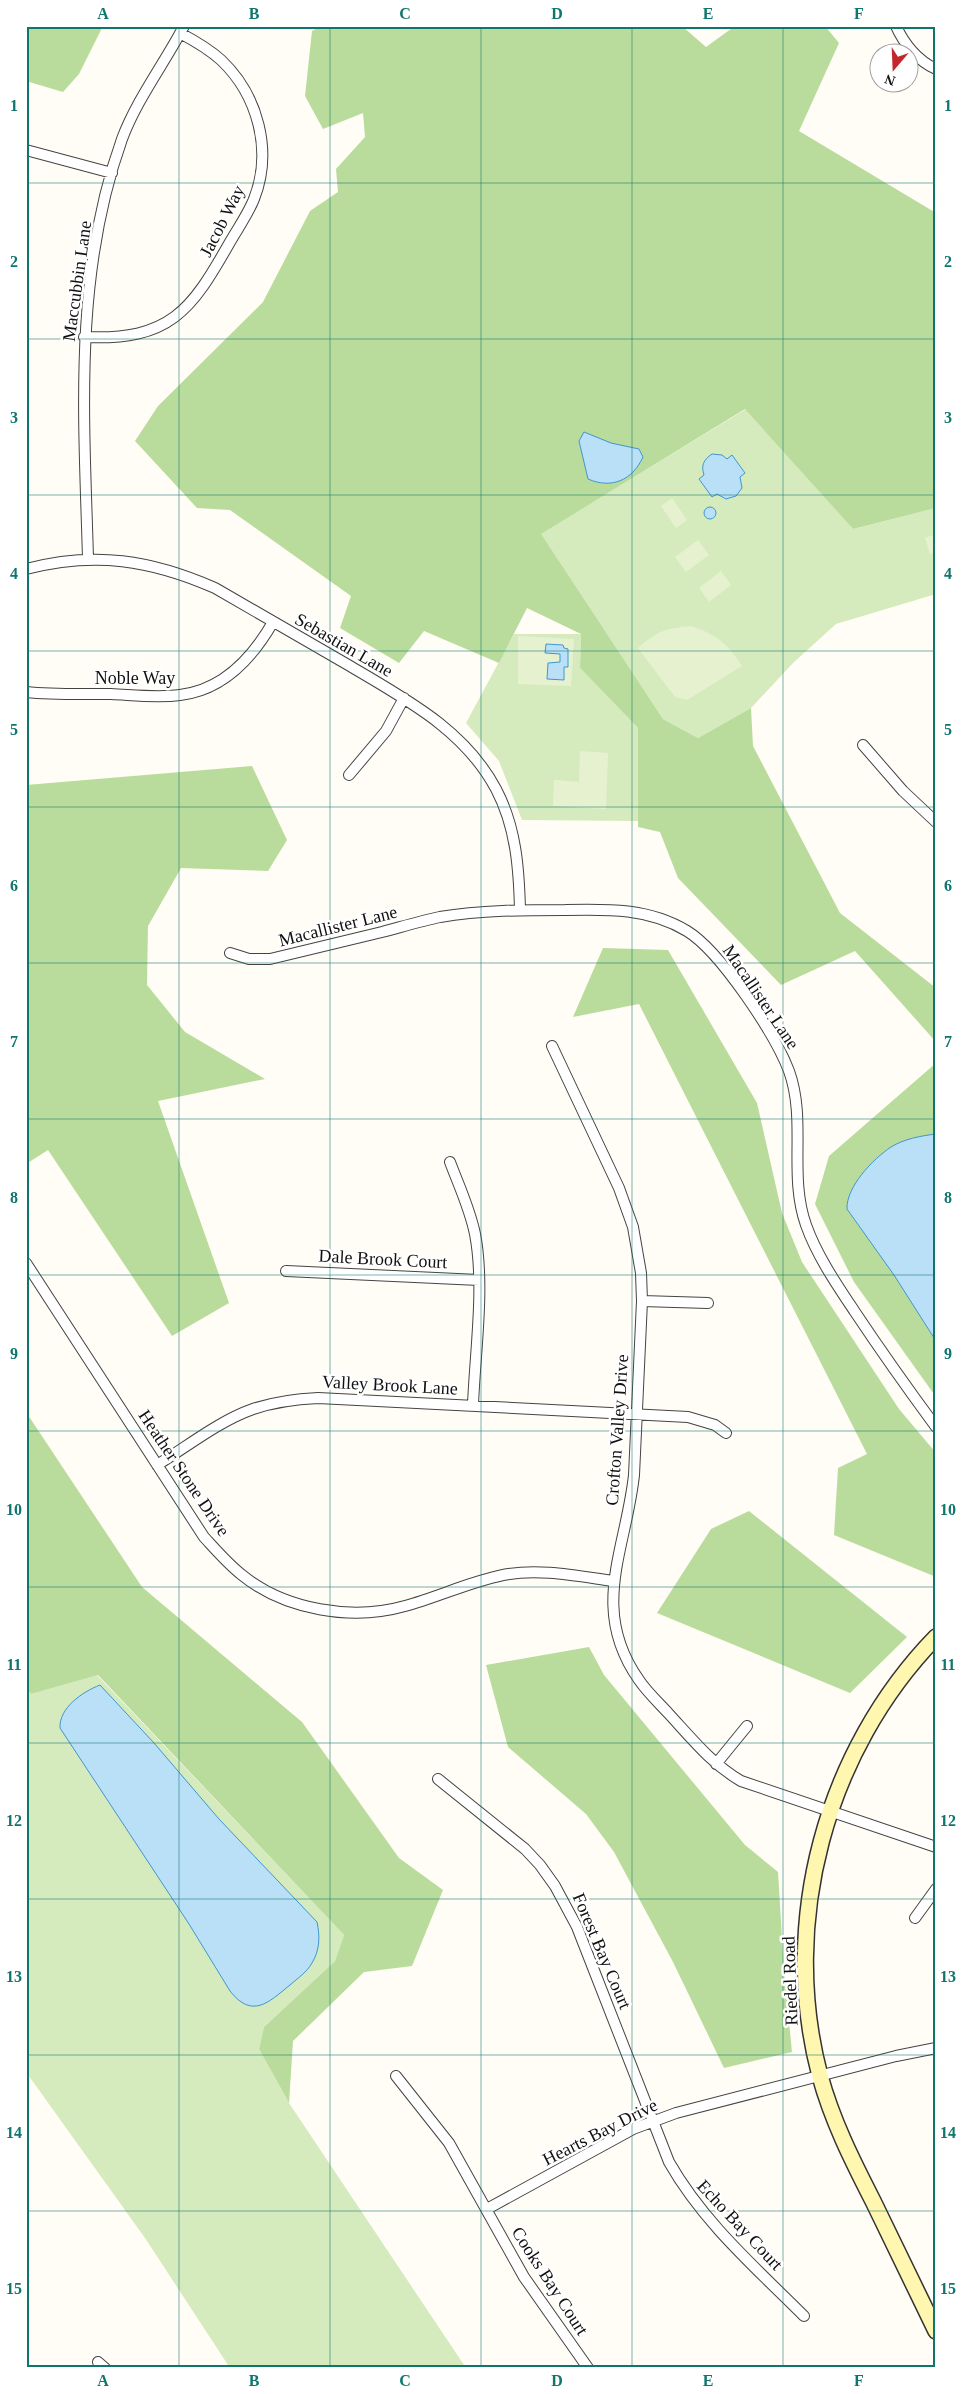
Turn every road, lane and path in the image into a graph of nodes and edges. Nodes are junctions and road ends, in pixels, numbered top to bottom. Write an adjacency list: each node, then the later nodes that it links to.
1 (896, 26): 3 (street)
2 (182, 30): 5 (street, Maccubbin Lane); 6 (street, Jacob Way)
3 (936, 69)
4 (26, 150): 5 (street)
5 (112, 173): 6 (street, Maccubbin Lane)
6 (84, 338): 7 (street, Maccubbin Lane)
7 (88, 558): 8 (street, Sebastian Lane); 9 (street, Sebastian Lane)
8 (26, 569)
9 (273, 622): 10 (street, Noble Way); 11 (street, Sebastian Lane)
10 (26, 692)
11 (404, 698): 13 (street); 15 (street, Sebastian Lane)
12 (863, 744): 14 (street)
13 (349, 775)
14 (936, 822)
15 (520, 910): 16 (street, Macallister Lane); 26 (street, Macallister Lane)
16 (230, 953)
17 (552, 1046): 22 (street, Crofton Valley Drive)
18 (450, 1162): 21 (street)
19 (26, 1263): 28 (street, Heather Stone Drive)
20 (286, 1271): 21 (street, Dale Brook Court)
21 (479, 1280): 24 (street)
22 (642, 1301): 23 (street); 25 (street, Crofton Valley Drive)
23 (708, 1303)
24 (472, 1405): 25 (street, Valley Brook Lane); 28 (street, Valley Brook Lane)
25 (637, 1413): 27 (street, Valley Brook Lane); 29 (street, Crofton Valley Drive)
26 (936, 1427)
27 (726, 1433)
28 (158, 1465): 29 (street, Heather Stone Drive)
29 (613, 1581): 32 (street, Crofton Valley Drive)
30 (936, 1637): 34 (street, Riedel Road)
31 (747, 1726): 32 (street)
32 (716, 1764): 34 (street, Crofton Valley Drive)
33 (438, 1779): 41 (street, Forest Bay Court)
34 (830, 1812): 35 (street, Crofton Valley Drive); 40 (street, Riedel Road)
35 (936, 1848)
36 (936, 1889): 37 (street)
37 (915, 1918)
38 (936, 2048): 40 (street, Hearts Bay Drive)
39 (396, 2076): 42 (street, Cooks Bay Court)
40 (820, 2076): 41 (street, Hearts Bay Drive); 44 (street, Riedel Road)
41 (652, 2121): 42 (street, Hearts Bay Drive); 43 (street, Echo Bay Court)
42 (487, 2209): 45 (street, Cooks Bay Court)
43 (804, 2316)
44 (936, 2331)
45 (588, 2368)

